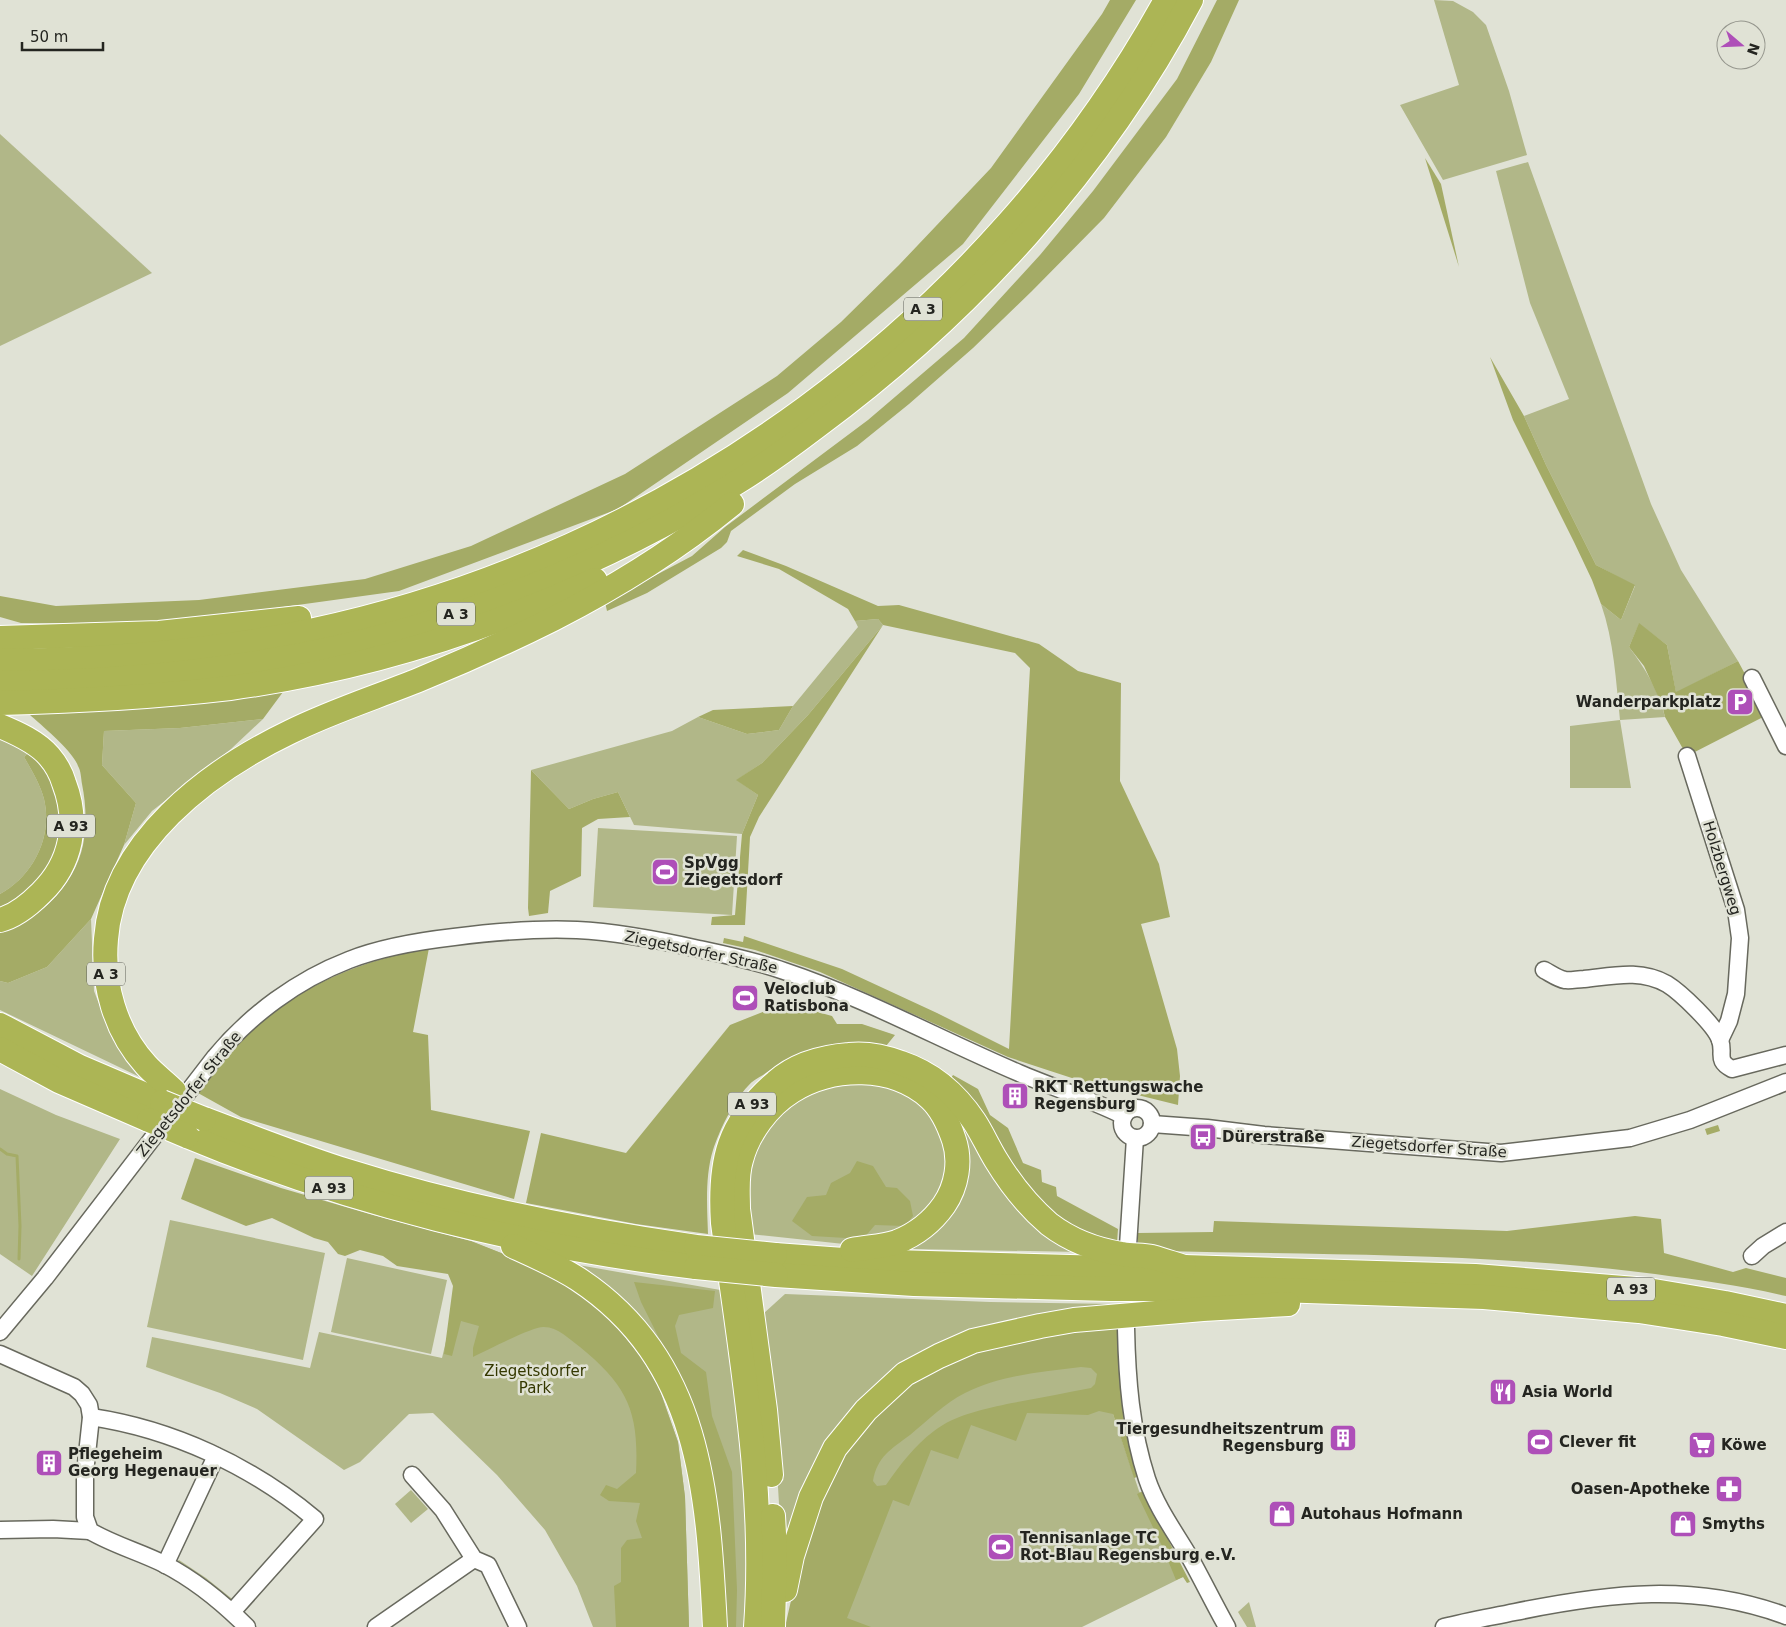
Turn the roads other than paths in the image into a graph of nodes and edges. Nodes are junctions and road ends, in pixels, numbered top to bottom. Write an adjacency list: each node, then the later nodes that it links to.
1 (1166, 0): 5 (highway, A 3)
2 (1191, 0): 3 (highway, A 3)
3 (860, 394): 4 (highway, A 3); 11 (highway, A 3)
4 (732, 504): 12 (highway, A 3); 23 (highway, A 3)
5 (380, 614): 7 (highway); 9 (highway, A 3)
6 (0, 628): 7 (highway)
7 (42, 637): 8 (highway)
8 (0, 638)
9 (0, 661)
10 (1752, 678): 14 (street)
11 (0, 683)
12 (0, 703)
13 (0, 726): 16 (highway, A 93)
14 (1786, 746)
15 (1687, 756): 19 (street, Holzbergweg)
16 (0, 920)
17 (1544, 970): 19 (street)
18 (0, 1025): 23 (highway, A 93)
19 (1720, 1040): 21 (street)
20 (0, 1049): 23 (highway, A 93)
21 (1786, 1054)
22 (1786, 1082): 26 (street, Ziegetsdorfer Straße)
23 (162, 1104): 25 (highway, A 3); 28 (highway, A 93, bridge)
24 (1124, 1116): 26 (street); 27 (street); 38 (street, Ziegetsdorfer Straße)
25 (204, 1119): 32 (highway, A 93)
26 (1152, 1124): 27 (street)
27 (1135, 1138): 30 (street)
28 (474, 1228): 32 (highway, A 93); 54 (highway, A 93)
29 (1786, 1232): 31 (street)
30 (1128, 1246)
31 (1752, 1256)
32 (696, 1257): 33 (highway, A 93, bridge)
33 (782, 1262): 34 (highway, A 93); 35 (highway, A 93); 56 (highway, A 93)
34 (1184, 1267): 36 (highway, A 93); 55 (highway, A 93)
35 (1418, 1294): 39 (highway, A 93); 57 (highway)
36 (1786, 1316)
37 (1126, 1328): 58 (street)
38 (0, 1332)
39 (1786, 1337)
40 (0, 1354): 41 (street)
41 (91, 1417): 42 (street); 45 (street)
42 (216, 1456): 47 (street); 48 (street)
43 (412, 1475): 46 (street)
44 (0, 1530): 45 (street)
45 (90, 1531): 47 (street)
46 (474, 1559): 52 (street); 53 (street)
47 (165, 1565): 48 (street)
48 (232, 1612): 51 (street)
49 (1786, 1616): 50 (street)
50 (1448, 1626)
51 (247, 1627)
52 (376, 1627)
53 (518, 1627)
54 (715, 1627)
55 (756, 1627)
56 (773, 1627)
57 (778, 1627)
58 (1227, 1627)

